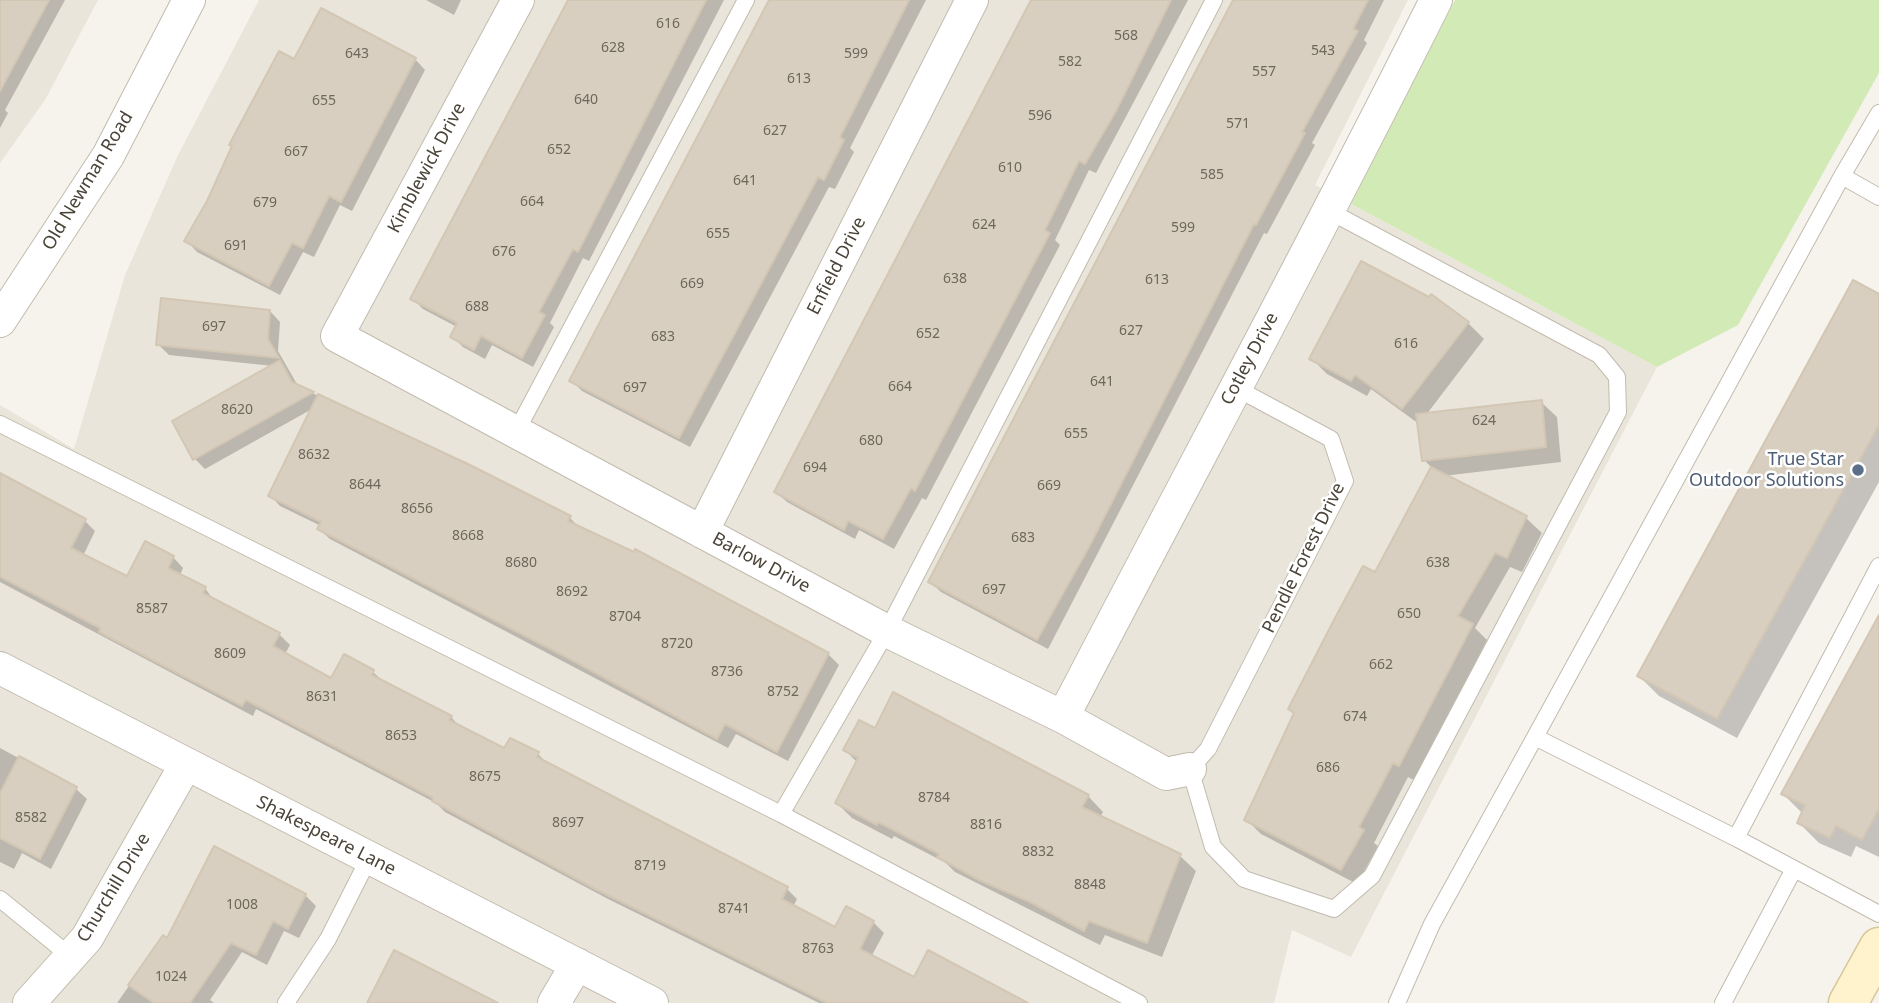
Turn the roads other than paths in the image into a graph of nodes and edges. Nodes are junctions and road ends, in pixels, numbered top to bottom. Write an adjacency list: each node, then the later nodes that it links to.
1 (189, 0): 11 (street, Old Newman Road)
2 (517, 0): 12 (street, Kimblewick Drive)
3 (746, 0): 15 (lane)
4 (972, 0): 16 (street, Enfield Drive)
5 (1214, 0): 18 (lane)
6 (1436, 0): 10 (street, Cotley Drive)
7 (1879, 113): 8 (lane)
8 (1842, 176): 9 (lane); 21 (lane)
9 (1879, 197)
10 (1331, 212): 13 (street, Cotley Drive); 23 (lane)
11 (0, 321)
12 (337, 337): 15 (street, Barlow Drive)
13 (1234, 387): 20 (street, Cotley Drive); 23 (lane, Pendle Forest Drive)
14 (0, 424): 24 (lane)
15 (516, 432): 16 (street, Barlow Drive)
16 (702, 532): 18 (street, Barlow Drive)
17 (1879, 566): 25 (lane)
18 (887, 631): 20 (street, Barlow Drive); 24 (lane)
19 (0, 668): 22 (street, Shakespeare Lane)
20 (1063, 717): 23 (street, Barlow Drive)
21 (1535, 737): 25 (lane); 38 (lane)
22 (186, 764): 26 (street, Shakespeare Lane); 31 (street, Churchill Drive)
23 (1190, 769)
24 (781, 814): 37 (lane)
25 (1736, 838): 27 (lane)
26 (369, 858): 32 (street, Shakespeare Lane); 34 (lane)
27 (1794, 869): 29 (lane); 39 (lane)
28 (0, 900): 31 (lane)
29 (1879, 914)
30 (1879, 947): 40 (main road)
31 (70, 956): 33 (street, Churchill Drive)
32 (578, 964): 35 (street); 36 (street, Shakespeare Lane)
33 (29, 1003)
34 (286, 1003)
35 (554, 1003)
36 (652, 1003)
37 (1139, 1003)
38 (1398, 1003)
39 (1723, 1003)
40 (1848, 1003)

